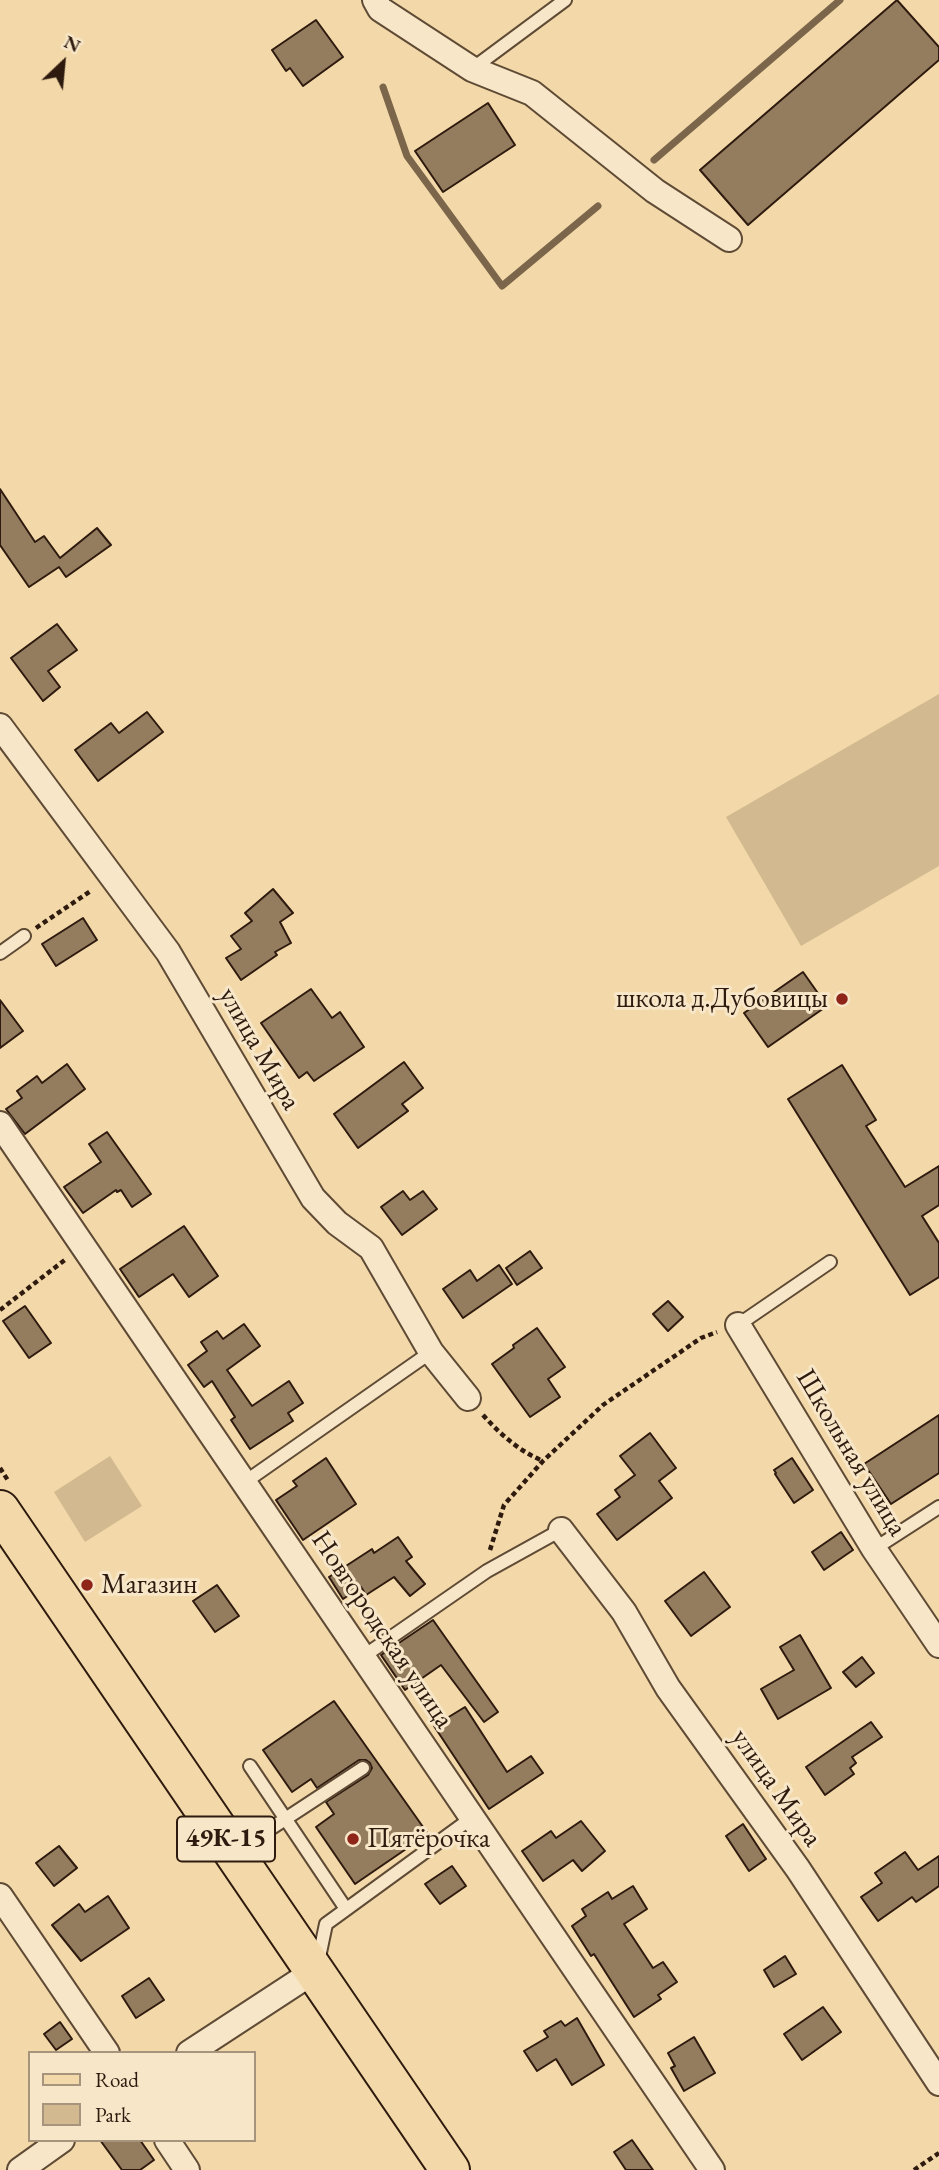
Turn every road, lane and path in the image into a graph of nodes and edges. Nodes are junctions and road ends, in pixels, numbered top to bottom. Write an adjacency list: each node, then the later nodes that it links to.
1 (375, 0): 3 (street)
2 (565, 0): 3 (lane)
3 (472, 69): 4 (street)
4 (729, 239)
5 (0, 726): 6 (street, улица Мира)
6 (111, 877): 7 (path); 14 (street, улица Мира)
7 (24, 936): 8 (lane)
8 (0, 953)
9 (0, 1124): 10 (street, Новгородская улица)
10 (84, 1246): 12 (path); 17 (street, Новгородская улица)
11 (830, 1262): 13 (lane)
12 (0, 1310)
13 (727, 1329): 16 (path); 21 (street, Школьная улица)
14 (431, 1352): 15 (street, улица Мира); 17 (lane)
15 (468, 1398): 16 (path)
16 (543, 1461): 22 (path)
17 (245, 1482): 24 (street, Новгородская улица)
18 (939, 1507): 21 (lane)
19 (0, 1510): 29 (main road, 49К-15)
20 (561, 1530): 24 (lane); 35 (street, улица Мира)
21 (874, 1549): 23 (street, Школьная улица)
22 (489, 1553)
23 (939, 1645)
24 (364, 1656): 27 (street, Новгородская улица)
25 (250, 1766): 28 (lane)
26 (363, 1768): 28 (lane)
27 (473, 1817): 31 (lane); 42 (street, Новгородская улица)
28 (285, 1819): 29 (lane); 31 (lane)
29 (235, 1852): 32 (main road, 49К-15)
30 (0, 1896): 33 (street)
31 (346, 1909): 32 (lane)
32 (316, 1970): 34 (street); 41 (main road, 49К-15)
33 (106, 2051)
34 (192, 2051)
35 (939, 2082)
36 (59, 2142): 39 (street)
37 (168, 2142): 40 (street)
38 (939, 2153): 43 (path)
39 (20, 2170)
40 (187, 2170)
41 (450, 2170)
42 (712, 2170)
43 (914, 2170)

